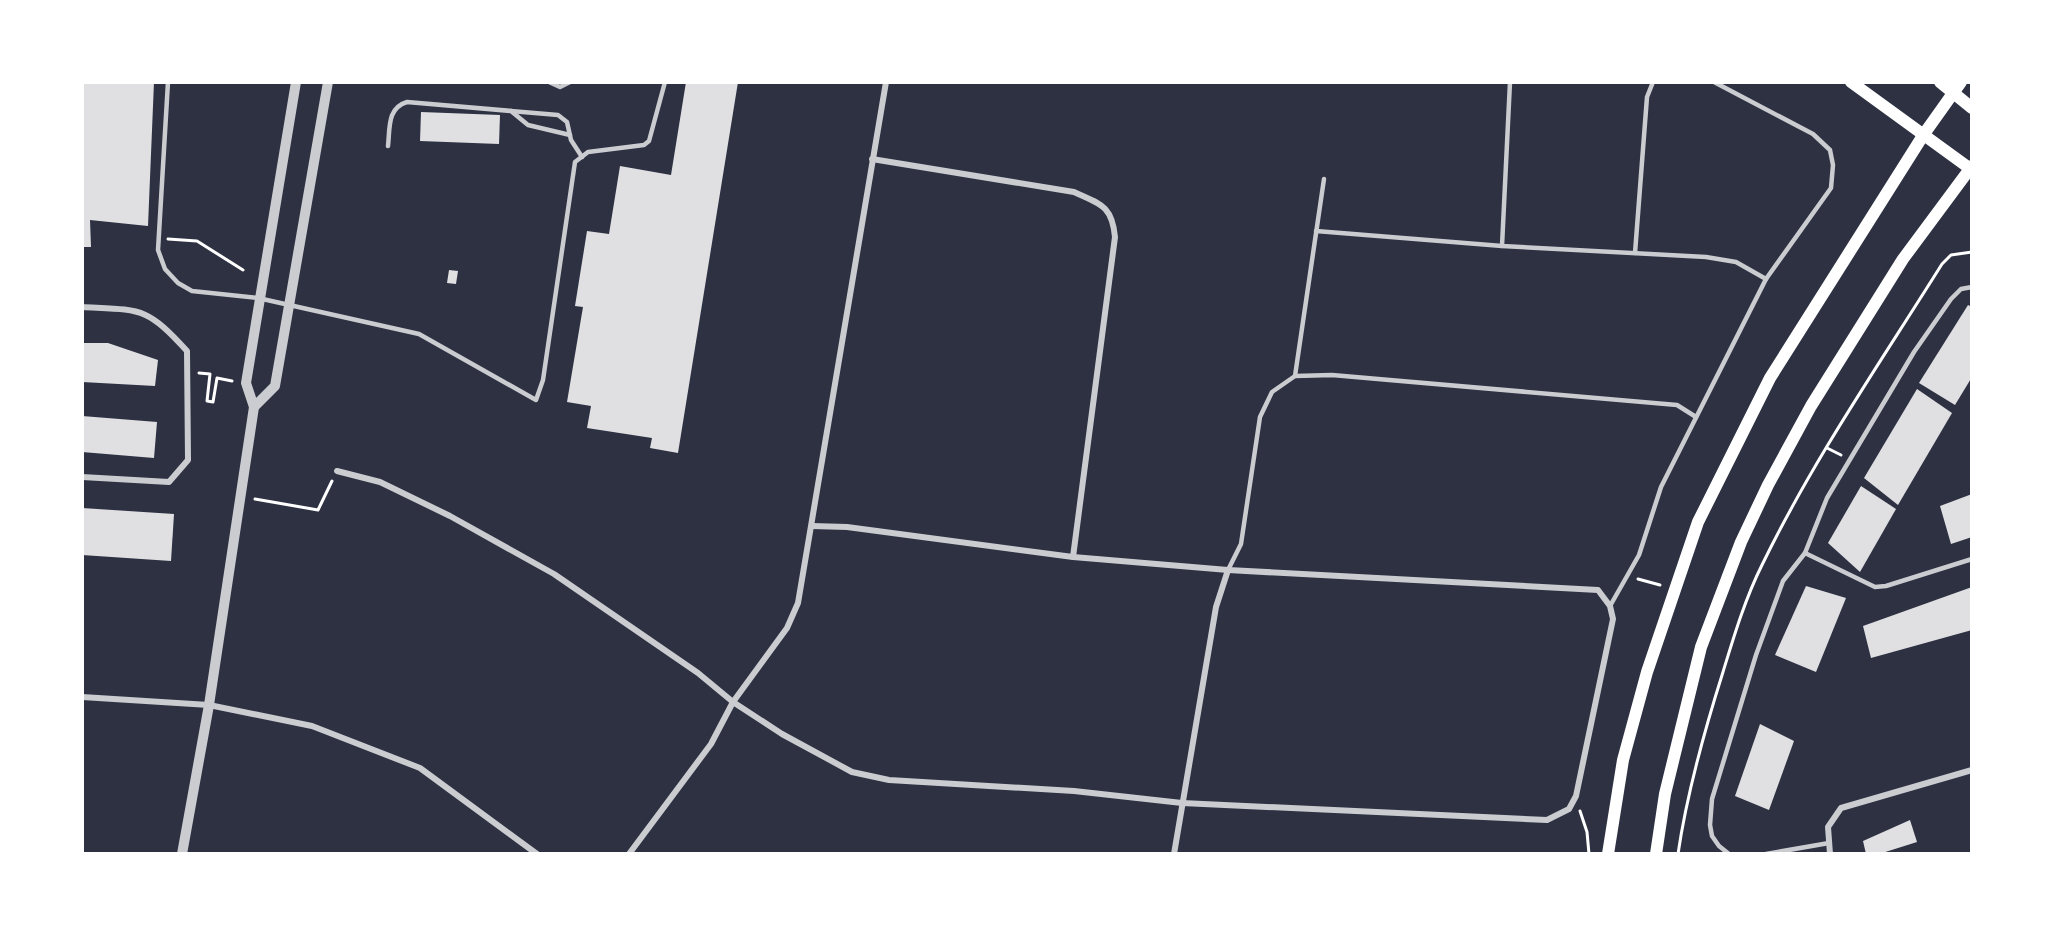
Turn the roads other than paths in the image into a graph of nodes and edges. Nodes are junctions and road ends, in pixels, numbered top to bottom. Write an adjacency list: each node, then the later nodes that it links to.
1 (168, 82): 29 (lane)
2 (296, 82): 29 (street)
3 (328, 82): 30 (street)
4 (549, 82): 5 (lane)
5 (570, 82)
6 (665, 82): 20 (lane)
7 (886, 82): 21 (street)
8 (1510, 82): 25 (lane)
9 (1653, 82): 26 (lane)
10 (1714, 82): 27 (lane)
11 (1851, 82): 17 (main road)
12 (1940, 82): 14 (main road)
13 (1961, 82): 14 (main road)
14 (1953, 93): 15 (main road); 17 (main road)
15 (1971, 108)
16 (511, 111): 18 (lane); 18 (lane); 19 (lane)
17 (1924, 134): 22 (main road); 53 (main road)
18 (570, 135): 20 (lane)
19 (388, 146)
20 (582, 157): 30 (lane)
21 (872, 159): 37 (street); 39 (street)
22 (1971, 168): 54 (main road)
23 (1324, 179): 24 (lane)
24 (1316, 231): 25 (lane); 32 (lane)
25 (1502, 246): 26 (lane)
26 (1635, 254): 27 (lane)
27 (1766, 279): 34 (lane)
28 (1971, 287): 38 (lane)
29 (258, 298): 30 (lane); 33 (street)
30 (289, 305): 33 (street)
31 (82, 307): 36 (street)
32 (1295, 376): 34 (lane); 41 (lane)
33 (254, 407): 45 (street)
34 (1696, 417): 42 (lane)
35 (337, 471): 44 (street)
36 (82, 477)
37 (812, 526): 39 (street); 44 (street)
38 (1805, 553): 40 (lane); 55 (lane)
39 (1074, 558): 41 (street)
40 (1971, 559)
41 (1228, 570): 42 (street); 47 (street)
42 (1610, 606): 47 (street)
43 (82, 697): 45 (street)
44 (733, 702): 47 (street); 51 (street)
45 (209, 705): 49 (street); 50 (street)
46 (1971, 770): 48 (street)
47 (1182, 803): 52 (street)
48 (1829, 843): 56 (lane); 57 (street)
49 (182, 854)
50 (537, 854)
51 (629, 854)
52 (1174, 854)
53 (1608, 854)
54 (1656, 854)
55 (1730, 854)
56 (1766, 854)
57 (1830, 854)

